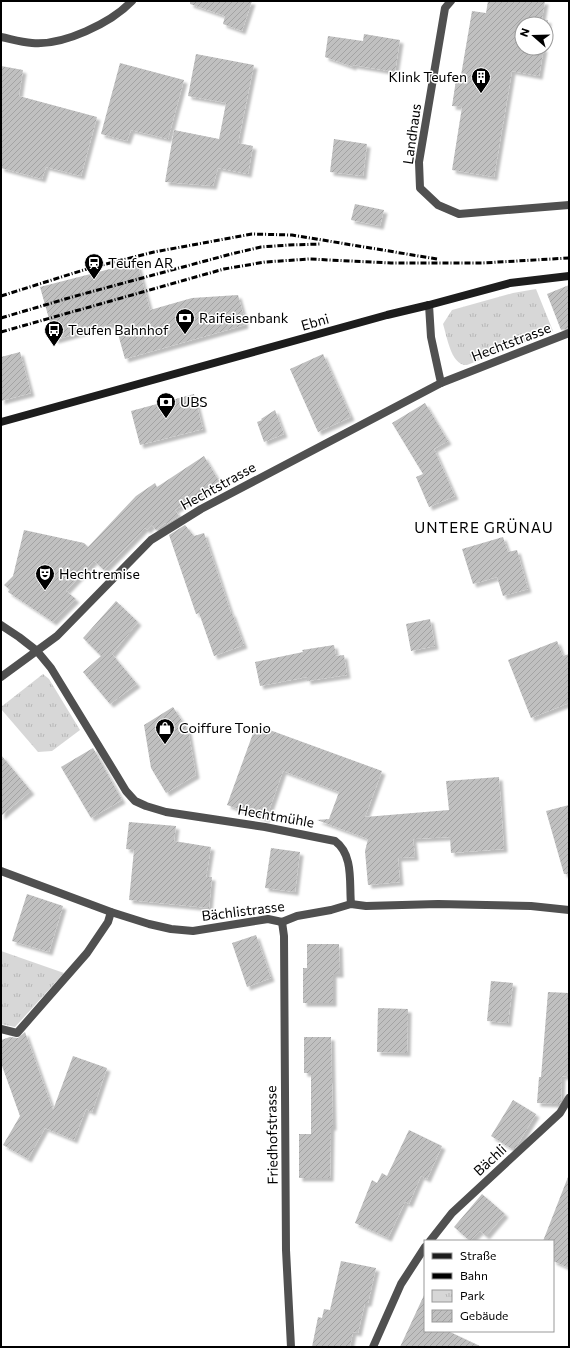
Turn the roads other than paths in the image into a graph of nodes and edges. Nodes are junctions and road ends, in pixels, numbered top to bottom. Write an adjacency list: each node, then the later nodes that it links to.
1 (132, 1): 3 (street)
2 (451, 1): 4 (street, Landhaus)
3 (1, 37)
4 (569, 205)
5 (569, 276): 6 (main road, Ebni)
6 (429, 305): 8 (street); 9 (main road, Ebni)
7 (569, 333): 8 (street, Hechtstrasse)
8 (441, 383): 11 (street, Hechtstrasse)
9 (1, 422)
10 (1, 625): 11 (street)
11 (37, 652): 12 (street, Hechtstrasse); 14 (street, Hechtmühle)
12 (1, 677)
13 (1, 871): 16 (street, Bächlistrasse)
14 (351, 904): 15 (street, Bächlistrasse); 17 (street, Bächlistrasse)
15 (569, 910)
16 (112, 912): 17 (street, Bächlistrasse); 18 (street)
17 (282, 922): 22 (street, Friedhofstrasse)
18 (1, 1029)
19 (569, 1098): 20 (street, Bächli)
20 (431, 1240)
21 (424, 1249): 23 (street)
22 (291, 1347)
23 (373, 1347)

